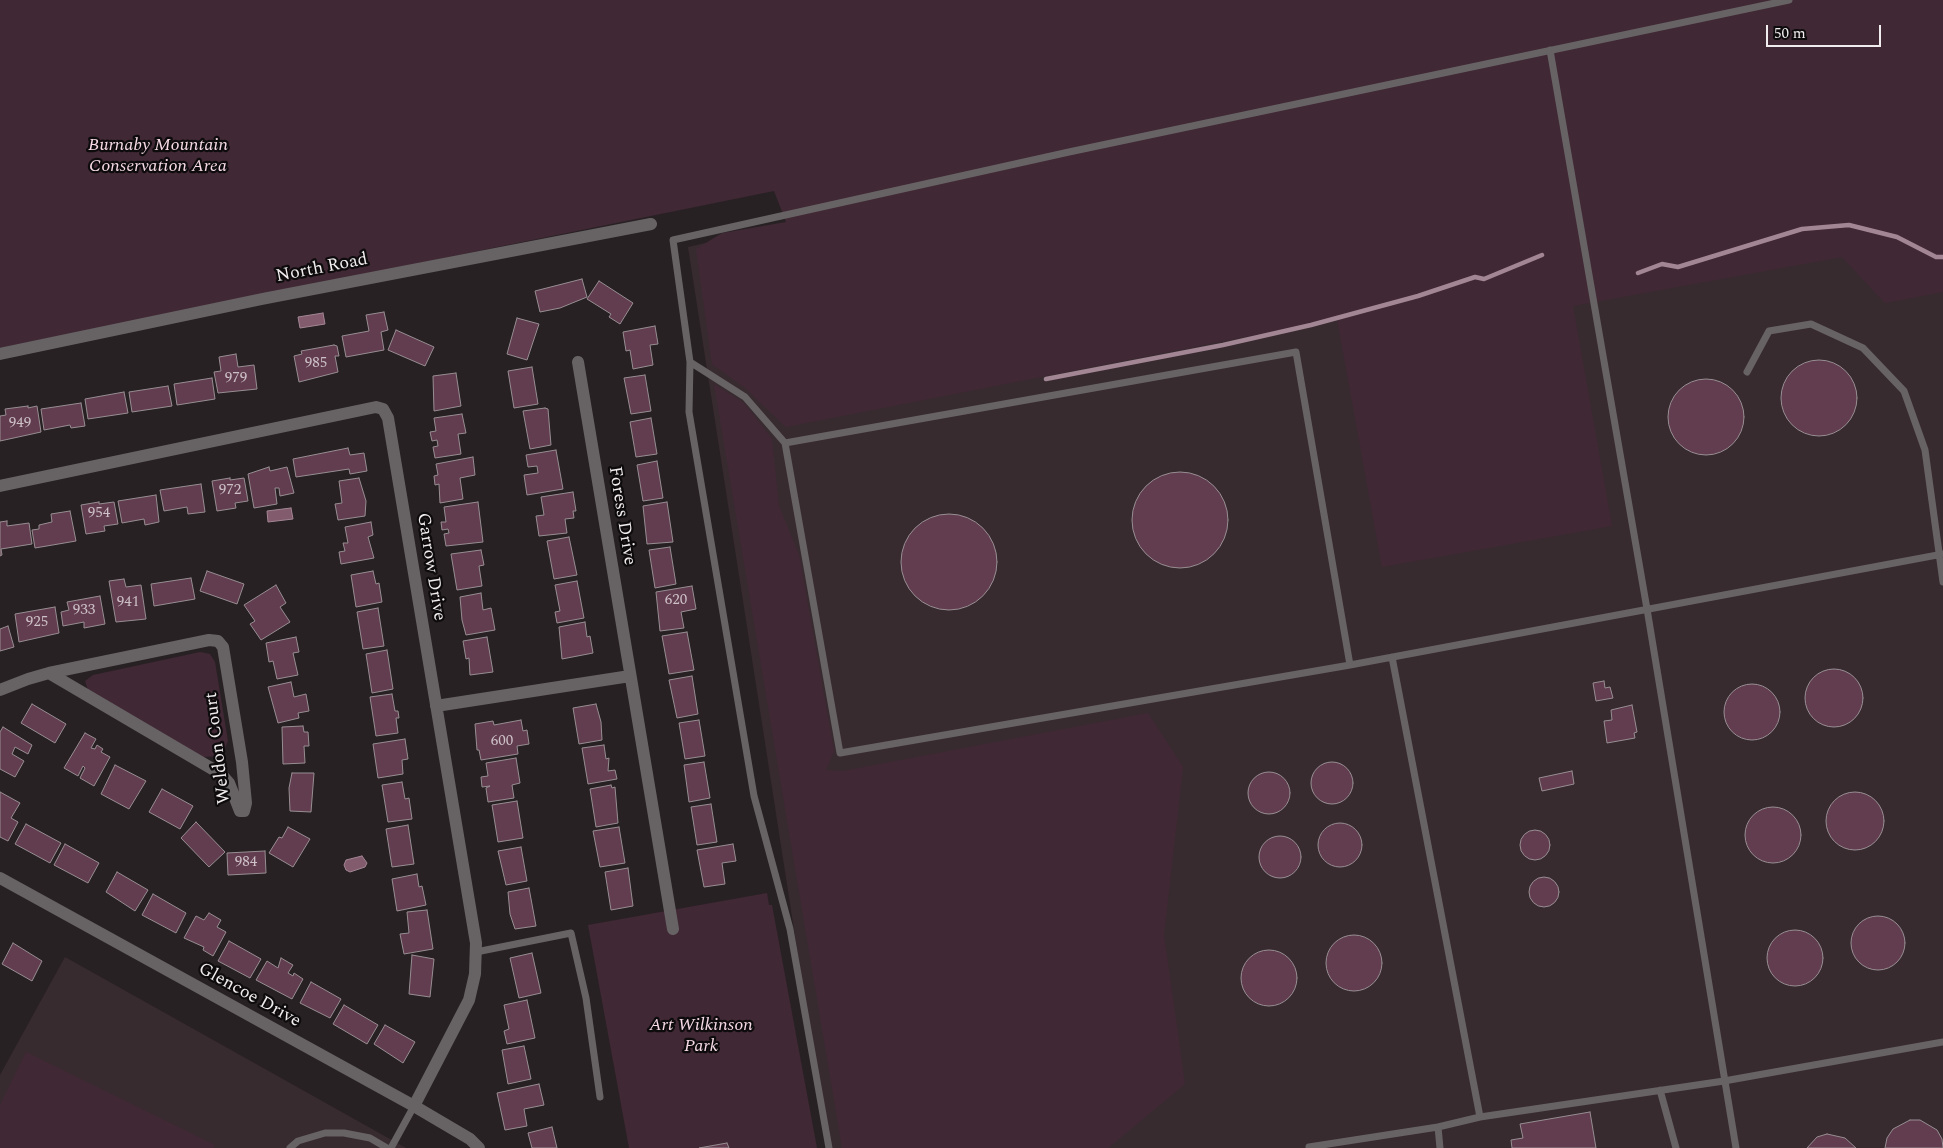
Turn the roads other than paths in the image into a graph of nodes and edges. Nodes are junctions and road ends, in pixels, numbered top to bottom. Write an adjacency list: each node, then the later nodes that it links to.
1 (1789, 0): 2 (lane)
2 (1550, 50): 6 (lane); 12 (lane)
3 (651, 224): 4 (street, North Road)
4 (0, 354)
5 (578, 362): 16 (street, Foress Drive)
6 (690, 362): 8 (lane); 33 (lane)
7 (1747, 372): 10 (lane)
8 (785, 443): 14 (lane); 14 (lane)
9 (0, 486): 18 (street, Garrow Drive)
10 (1941, 555): 11 (lane); 12 (lane)
11 (1943, 582)
12 (1647, 609): 13 (lane); 23 (lane)
13 (1392, 657): 14 (lane); 27 (lane)
14 (1350, 665)
15 (49, 674): 15 (street, Weldon Court); 17 (street, Weldon Court)
16 (630, 676): 18 (street); 20 (street, Foress Drive)
17 (0, 690)
18 (436, 706): 21 (street, Garrow Drive)
19 (0, 878): 26 (street, Glencoe Drive)
20 (673, 930)
21 (476, 952): 25 (lane); 26 (street, Garrow Drive)
22 (1943, 1042): 23 (lane)
23 (1724, 1081): 24 (lane); 36 (lane)
24 (1660, 1090): 27 (lane); 35 (lane)
25 (600, 1098)
26 (414, 1106): 31 (lane); 32 (street, Glencoe Drive)
27 (1480, 1117): 28 (lane)
28 (1438, 1127): 29 (lane); 34 (lane)
29 (1309, 1147)
30 (290, 1148): 31 (lane)
31 (389, 1148)
32 (479, 1148)
33 (829, 1148)
34 (1440, 1148)
35 (1676, 1148)
36 (1736, 1148)

